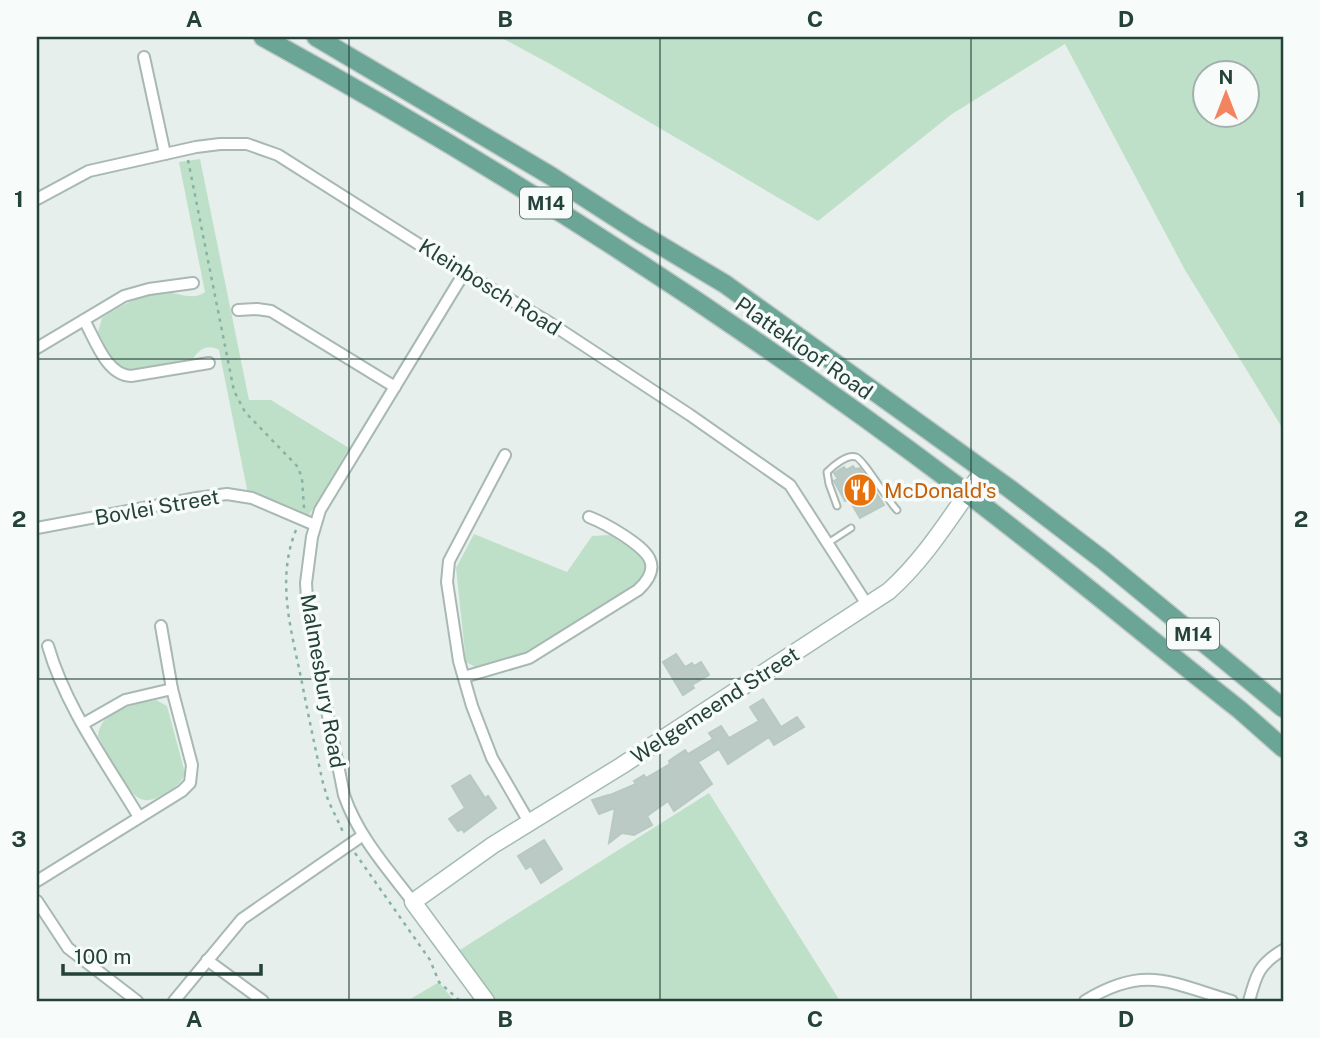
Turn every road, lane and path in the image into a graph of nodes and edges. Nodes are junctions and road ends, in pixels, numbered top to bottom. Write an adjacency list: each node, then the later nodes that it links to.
1 (263, 37): 16 (main road, Plattekloof Road / M14)
2 (316, 37): 15 (main road, Plattekloof Road / M14)
3 (144, 57): 5 (street)
4 (186, 149): 5 (street, Kleinbosch Road); 7 (street, Kleinbosch Road); 19 (path)
5 (165, 154): 6 (street, Kleinbosch Road)
6 (37, 199)
7 (464, 273): 13 (street, Malmesbury Road); 25 (street, Kleinbosch Road)
8 (193, 283): 10 (street)
9 (238, 310): 13 (street)
10 (84, 320): 11 (street); 12 (street)
11 (37, 348)
12 (209, 363)
13 (395, 387): 21 (street, Malmesbury Road)
14 (505, 455): 29 (street)
15 (984, 470): 16 (street, Welgemeend Street); 31 (main road, Plattekloof Road / M14)
16 (967, 493): 26 (street, Welgemeend Street); 33 (main road, Plattekloof Road / M14)
17 (837, 506): 18 (lane)
18 (897, 510)
19 (304, 511)
20 (589, 517): 29 (street)
21 (315, 525): 22 (street, Bovlei Street); 37 (street, Malmesbury Road)
22 (37, 528)
23 (851, 528): 25 (lane)
24 (296, 530): 36 (path)
25 (828, 543): 26 (street, Kleinbosch Road)
26 (868, 606): 35 (street, Welgemeend Street)
27 (161, 626): 30 (street)
28 (48, 646): 32 (street)
29 (464, 677): 35 (street)
30 (172, 689): 32 (street); 34 (street)
31 (1283, 709)
32 (83, 724): 34 (street)
33 (1283, 748)
34 (139, 817): 39 (street)
35 (529, 822): 41 (street, Welgemeend Street)
36 (344, 834)
37 (362, 836): 41 (street, Malmesbury Road); 43 (street)
38 (355, 853): 47 (path)
39 (37, 881)
40 (37, 901): 44 (street)
41 (413, 902): 48 (street, Malmesbury Road)
42 (1283, 950): 51 (street)
43 (206, 960): 45 (street); 46 (street)
44 (137, 1001)
45 (174, 1001)
46 (263, 1001)
47 (460, 1001)
48 (486, 1001)
49 (1085, 1001): 50 (street)
50 (1232, 1001)
51 (1249, 1001)

